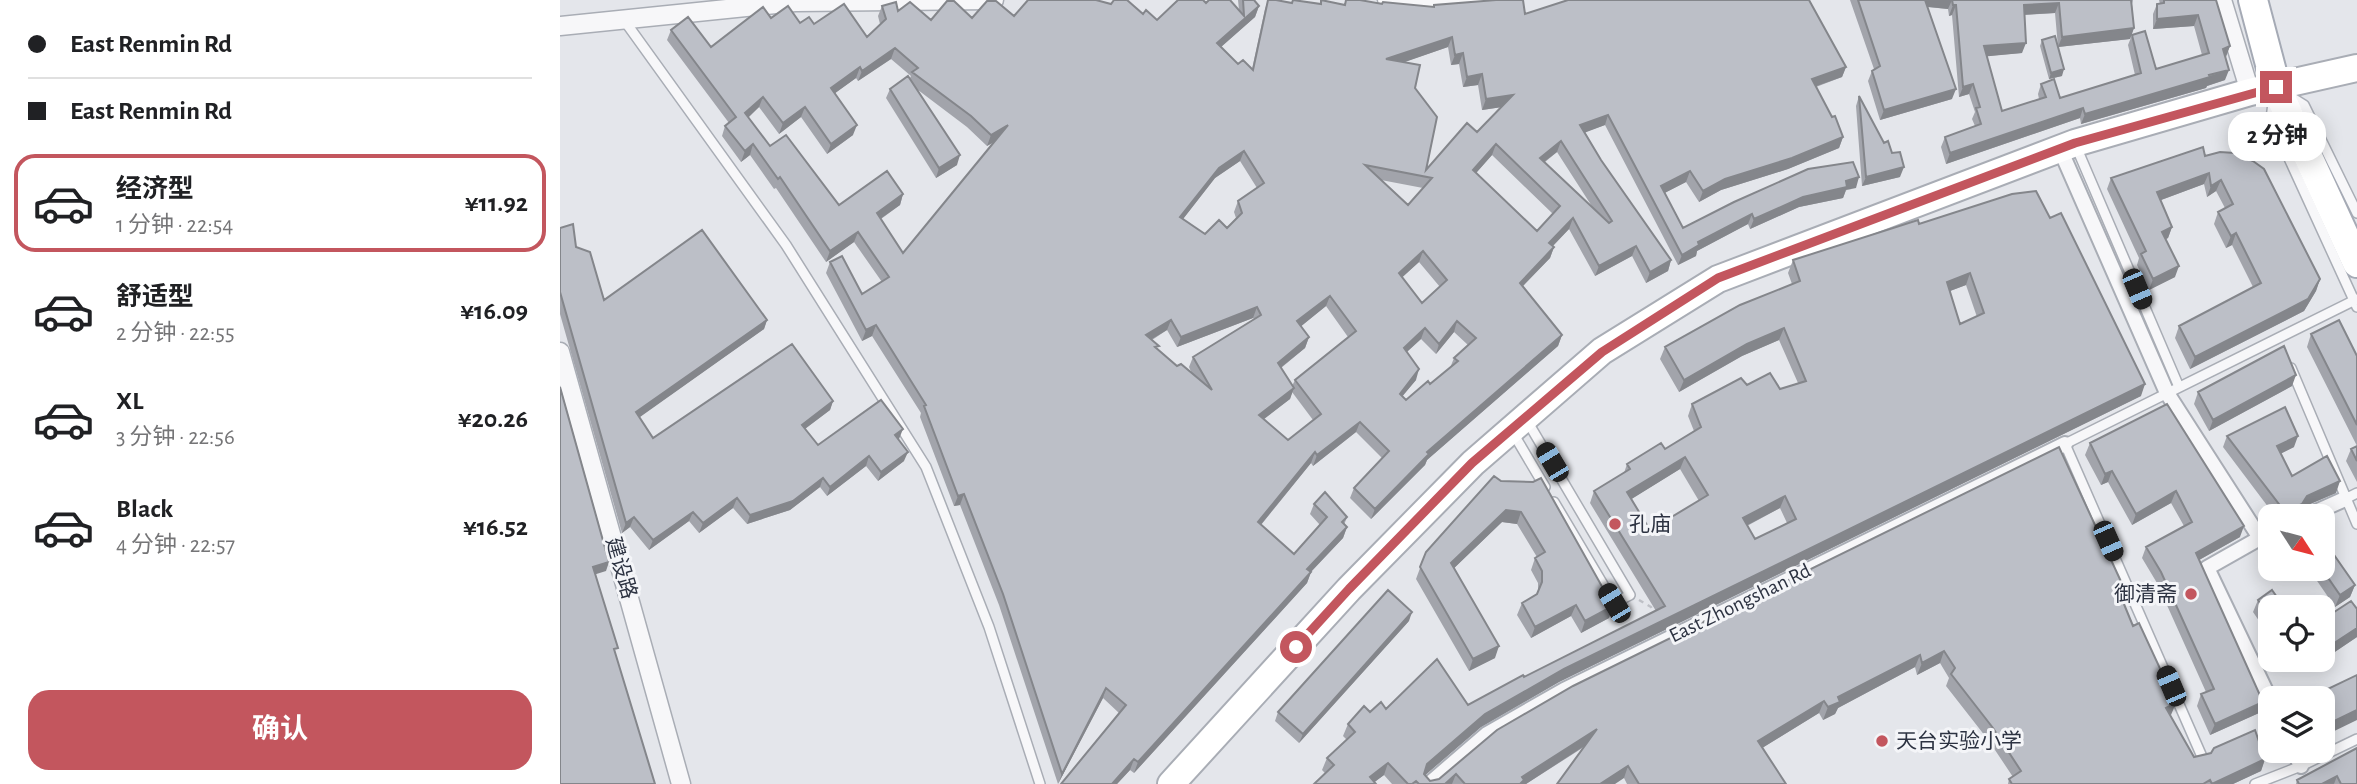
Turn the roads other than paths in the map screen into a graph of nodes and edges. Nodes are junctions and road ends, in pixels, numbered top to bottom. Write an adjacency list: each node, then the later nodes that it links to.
1 (994, 0): 6 (street)
2 (1387, 0): 3 (street)
3 (1488, 0)
4 (2222, 0): 9 (street)
5 (2253, 0): 9 (main road)
6 (624, 19): 7 (street); 33 (lane)
7 (560, 26)
8 (2357, 68): 9 (main road)
9 (2263, 90): 10 (main road); 11 (lane); 12 (main road); 13 (lane)
10 (2067, 146): 18 (street); 19 (main road)
11 (2357, 213)
12 (2357, 264)
13 (2356, 302): 14 (lane)
14 (2279, 337): 15 (lane); 18 (lane)
15 (2284, 349)
16 (560, 352): 32 (street, 建设路)
17 (2289, 362): 21 (lane)
18 (2173, 390): 20 (lane); 24 (street)
19 (1518, 424): 19 (lane); 34 (main road)
20 (2065, 444): 28 (lane); 35 (street, East Zhongshan Rd)
21 (2351, 496): 22 (street); 23 (lane)
22 (2333, 504)
23 (2357, 524)
24 (2258, 525)
25 (2258, 540): 26 (street)
26 (2263, 686)
27 (2357, 739): 30 (lane)
28 (2203, 759)
29 (2300, 763): 30 (street)
30 (2301, 766): 31 (lane)
31 (2271, 781): 36 (lane)
32 (681, 784)
33 (1040, 784)
34 (1171, 784)
35 (1429, 784)
36 (2255, 784)

